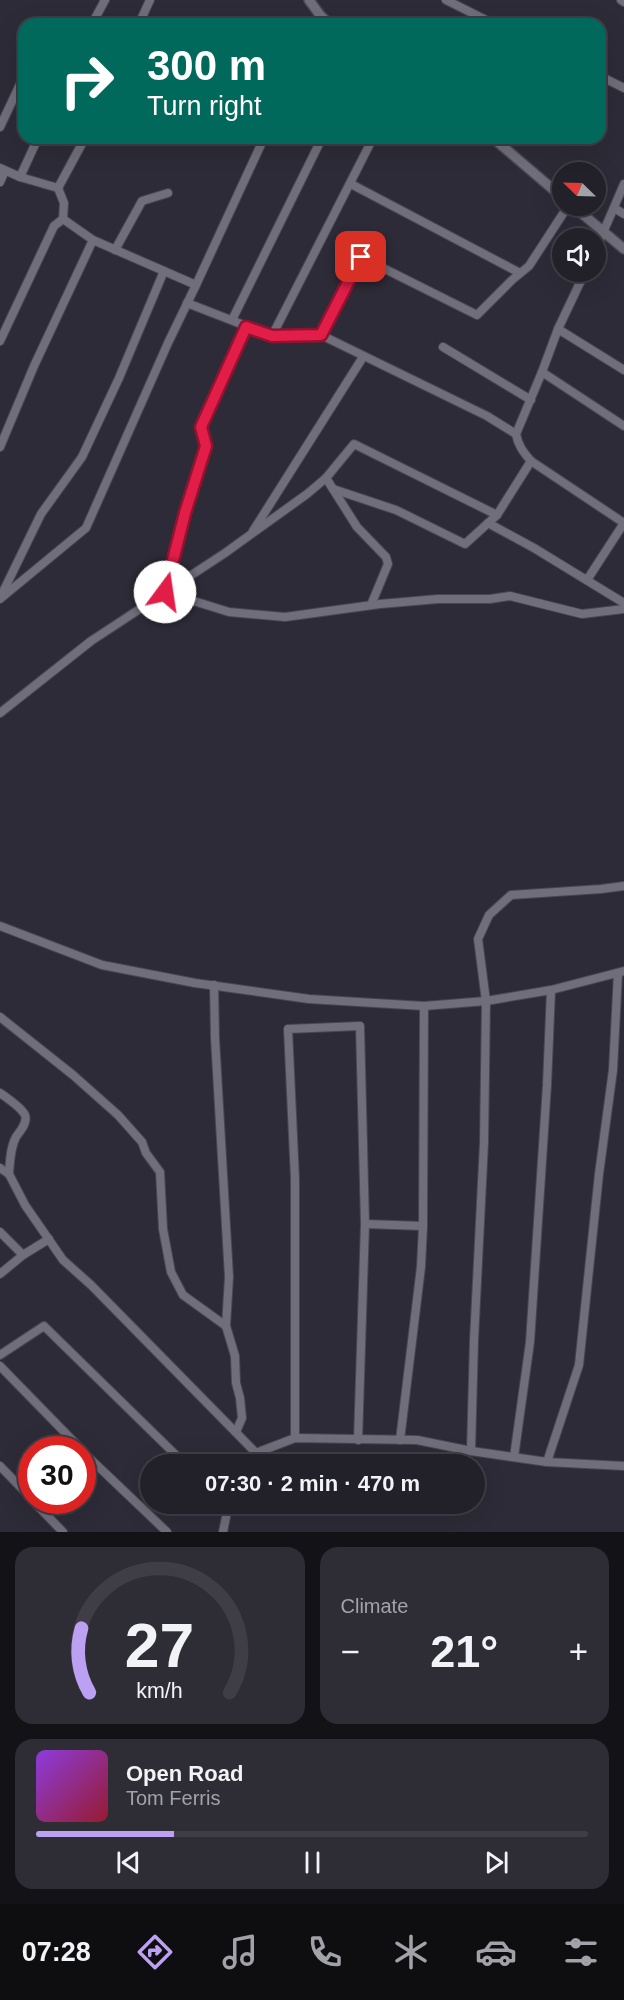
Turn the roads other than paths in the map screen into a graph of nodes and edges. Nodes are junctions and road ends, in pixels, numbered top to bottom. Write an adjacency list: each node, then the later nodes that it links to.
1 (105, 0): 5 (street)
2 (150, 0): 6 (street)
3 (309, 0): 7 (street)
4 (446, 0): 8 (street)
5 (95, 18)
6 (142, 18)
7 (317, 18)
8 (482, 18)
9 (606, 79): 10 (street)
10 (624, 88)
11 (18, 89): 12 (street)
12 (0, 128)
13 (35, 144): 20 (street)
14 (82, 144): 25 (street)
15 (261, 144): 41 (street)
16 (319, 144): 43 (street)
17 (371, 144): 22 (street)
18 (500, 144): 24 (street)
19 (3, 170): 20 (street); 21 (street)
20 (20, 177): 25 (street)
21 (0, 182)
22 (351, 184): 39 (street); 47 (street)
23 (624, 184): 27 (street)
24 (552, 188)
25 (58, 189): 31 (street)
26 (168, 193): 37 (street)
27 (614, 208): 28 (street); 33 (street)
28 (624, 214)
29 (563, 216): 39 (street)
30 (583, 216): 32 (street)
31 (63, 219): 35 (street); 48 (street)
32 (598, 228)
33 (605, 228)
34 (606, 234): 36 (street)
35 (93, 240): 37 (street); 56 (street)
36 (624, 249)
37 (115, 250): 38 (street)
38 (164, 271): 41 (street); 65 (street)
39 (520, 273): 46 (street)
40 (580, 282): 45 (street)
41 (196, 285): 42 (street)
42 (187, 303): 43 (street); 65 (street)
43 (232, 320): 44 (street)
44 (246, 327): 47 (street); 64 (street)
45 (558, 329): 51 (street); 52 (street)
46 (321, 335): 47 (street); 50 (street)
47 (272, 336)
48 (0, 341)
49 (443, 347): 53 (street)
50 (363, 357): 55 (street); 62 (street)
51 (624, 370)
52 (542, 372): 53 (street); 54 (street)
53 (531, 400): 55 (street)
54 (624, 426)
55 (516, 434): 57 (street)
56 (0, 447)
57 (531, 460): 60 (street); 63 (street)
58 (326, 478): 59 (street); 60 (street); 62 (street)
59 (333, 489): 61 (street); 67 (street)
60 (497, 515): 61 (street)
61 (488, 523): 63 (street)
62 (251, 534): 64 (street)
63 (587, 580): 66 (street)
64 (165, 592): 67 (street); 69 (street)
65 (0, 598)
66 (624, 603)
67 (371, 605): 68 (street)
68 (624, 609)
69 (0, 713)
70 (624, 886): 75 (street)
71 (0, 926): 73 (street)
72 (621, 972): 74 (street); 99 (street)
73 (214, 985): 76 (street); 87 (street)
74 (551, 990): 75 (street); 98 (street)
75 (486, 1001): 76 (street); 95 (street)
76 (424, 1006): 82 (street)
77 (0, 1017): 87 (street)
78 (0, 1093): 80 (street)
79 (0, 1168): 80 (street)
80 (9, 1174): 84 (street)
81 (365, 1224): 82 (street); 92 (street); 93 (street)
82 (423, 1226): 94 (street)
83 (0, 1232): 85 (street)
84 (49, 1239): 85 (street); 90 (street)
85 (23, 1255): 86 (street)
86 (0, 1274)
87 (226, 1326): 90 (street)
88 (0, 1355): 97 (street)
89 (0, 1366): 91 (street)
90 (236, 1432): 96 (street)
91 (68, 1436)
92 (295, 1438): 93 (street); 96 (street)
93 (358, 1440): 94 (street)
94 (400, 1440): 95 (street)
95 (471, 1451): 98 (street)
96 (256, 1453)
97 (175, 1454)
98 (514, 1457): 99 (street)
99 (547, 1461): 102 (street)
100 (96, 1464): 107 (street)
101 (0, 1466): 103 (street)
102 (624, 1466)
103 (18, 1485)
104 (46, 1514): 106 (street)
105 (226, 1514): 108 (street)
106 (63, 1532)
107 (167, 1532)
108 (223, 1532)

